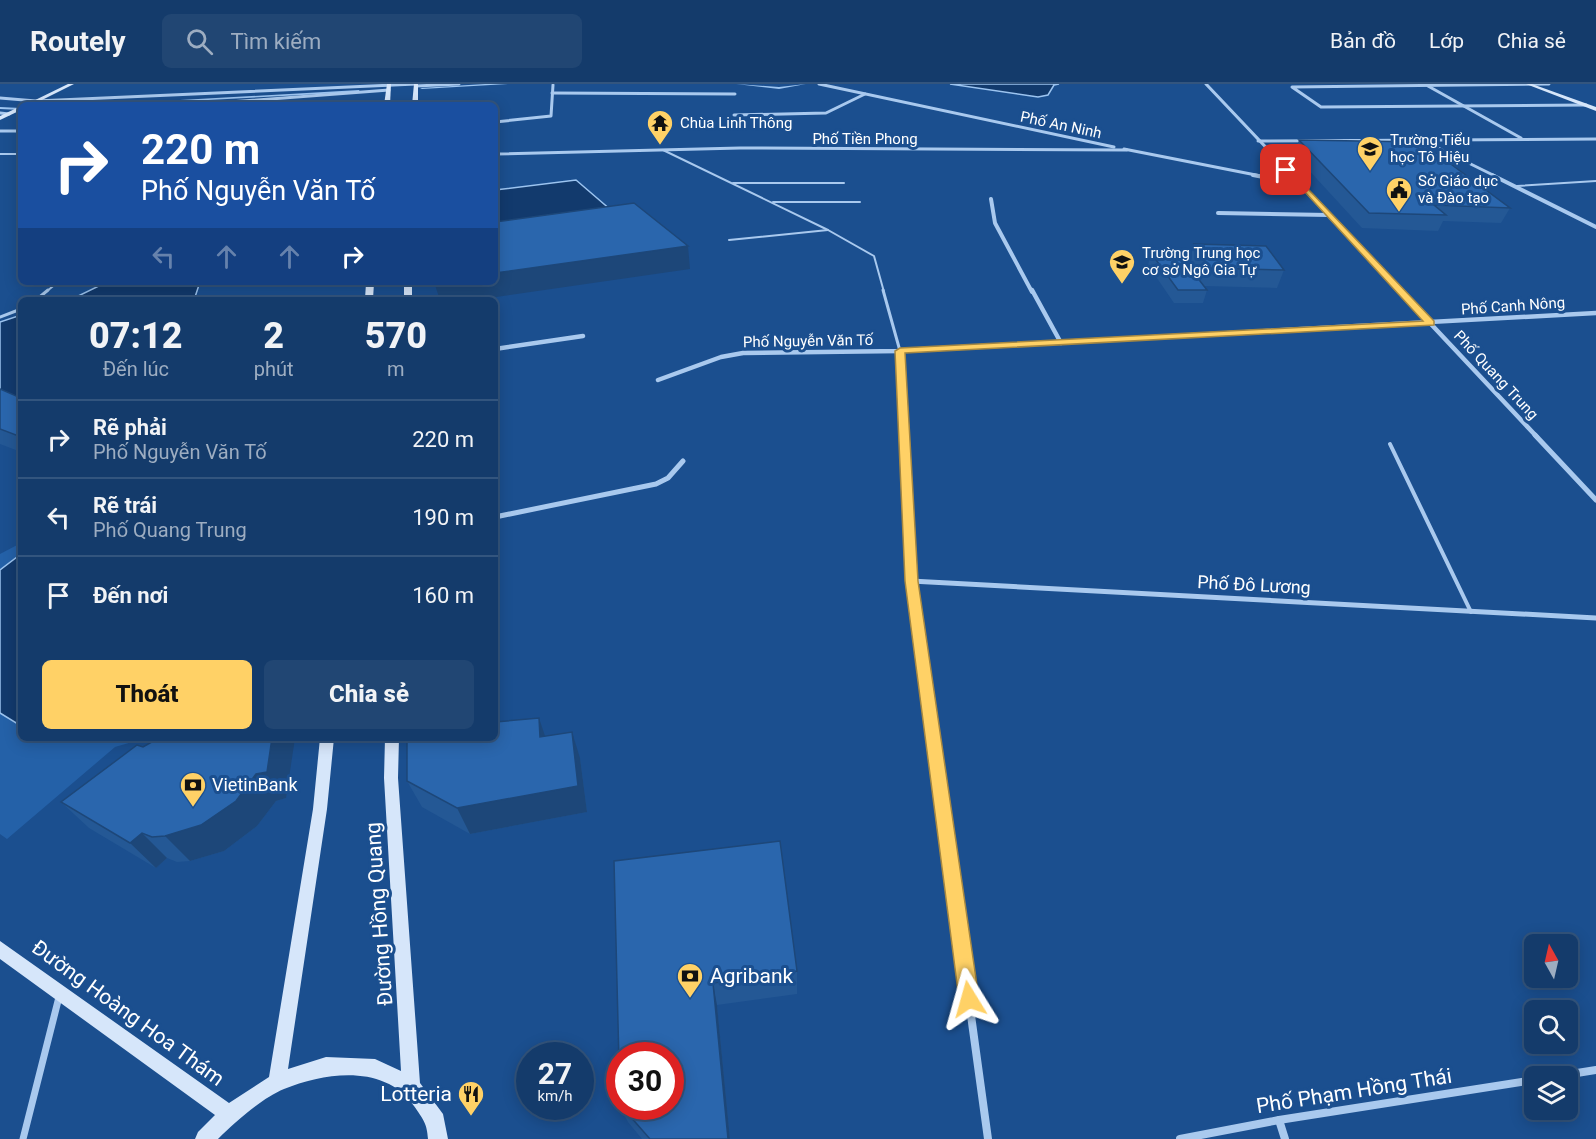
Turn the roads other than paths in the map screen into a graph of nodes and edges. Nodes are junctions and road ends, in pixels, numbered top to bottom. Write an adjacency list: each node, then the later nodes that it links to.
1 (72, 84): 18 (street)
2 (286, 84): 13 (street)
3 (459, 84): 9 (street)
4 (819, 84): 16 (street, Phố An Ninh)
5 (1206, 84): 37 (street, Phố Quang Trung)
6 (1483, 84): 7 (street); 11 (street)
7 (1528, 84): 8 (street); 23 (street)
8 (1549, 84): 19 (street)
9 (416, 85): 12 (street); 22 (street)
10 (553, 85): 14 (street)
11 (1427, 86): 24 (street); 24 (street)
12 (389, 87): 13 (street); 20 (street); 21 (street)
13 (283, 90): 18 (street)
14 (552, 93): 15 (street); 31 (street)
15 (735, 94)
16 (865, 94): 29 (street); 39 (street, Phố An Ninh)
17 (0, 98): 18 (street)
18 (36, 101)
19 (1596, 101)
20 (223, 102)
21 (387, 102)
22 (415, 102)
23 (1586, 105): 24 (street); 25 (street)
24 (1464, 106): 36 (street)
25 (1596, 109)
26 (18, 110): 28 (street)
27 (0, 114): 28 (street)
28 (9, 114): 30 (street)
29 (734, 115)
30 (0, 118)
31 (498, 122)
32 (0, 131): 33 (street)
33 (18, 131)
34 (1596, 139): 36 (street)
35 (1422, 140): 36 (street); 37 (street); 47 (street)
36 (1523, 140)
37 (1258, 141): 46 (street, Phố Quang Trung)
38 (663, 150): 39 (street, Phố Tiền Phong); 42 (street, Phố Tiền Phong); 44 (lane)
39 (1127, 150): 46 (street, Phố An Ninh)
40 (0, 154): 41 (lane)
41 (18, 154)
42 (498, 154)
43 (1596, 181): 47 (lane)
44 (730, 183): 45 (lane); 49 (lane)
45 (844, 183)
46 (1299, 184): 52 (street, Phố Quang Trung)
47 (1517, 186): 53 (street)
48 (991, 199): 63 (street)
49 (770, 202): 50 (lane); 54 (lane)
50 (860, 202)
51 (1218, 213): 52 (street)
52 (1329, 215): 61 (street, Phố Quang Trung)
53 (1596, 227)
54 (828, 230): 55 (lane); 65 (lane)
55 (729, 240)
56 (54, 285): 57 (lane)
57 (40, 297)
58 (18, 310): 60 (lane)
59 (1596, 313): 61 (street, Phố Canh Nông)
60 (0, 317)
61 (1431, 323): 63 (street, Phố Nguyễn Văn Tố); 69 (street, Phố Quang Trung)
62 (583, 336): 64 (street)
63 (1061, 343): 65 (street, Phố Nguyễn Văn Tố)
64 (498, 349)
65 (900, 351): 66 (street, Phố Nguyễn Văn Tố); 71 (street)
66 (658, 380)
67 (1390, 444): 72 (lane)
68 (683, 461): 70 (street)
69 (1596, 500)
70 (498, 516)
71 (911, 581): 72 (street, Phố Đô Lương); 88 (street)
72 (1471, 612): 73 (street, Phố Đô Lương)
73 (1596, 618)
74 (327, 741): 80 (street)
75 (392, 741): 82 (street, Đường Hồng Quang)
76 (0, 949): 77 (street, Đường Hoàng Hoa Thám)
77 (60, 994): 83 (street, Đường Hoàng Hoa Thám); 85 (lane)
78 (1596, 1070): 79 (street)
79 (1578, 1073)
80 (278, 1082): 82 (street); 83 (street)
81 (1524, 1082): 84 (street, Phố Phạm Hồng Thái)
82 (411, 1086): 87 (street)
83 (229, 1114): 86 (street)
84 (1279, 1120): 89 (street, Phố Phạm Hồng Thái); 90 (street)
85 (23, 1139)
86 (205, 1139)
87 (438, 1139)
88 (988, 1139)
89 (1180, 1139)
90 (1285, 1139)

